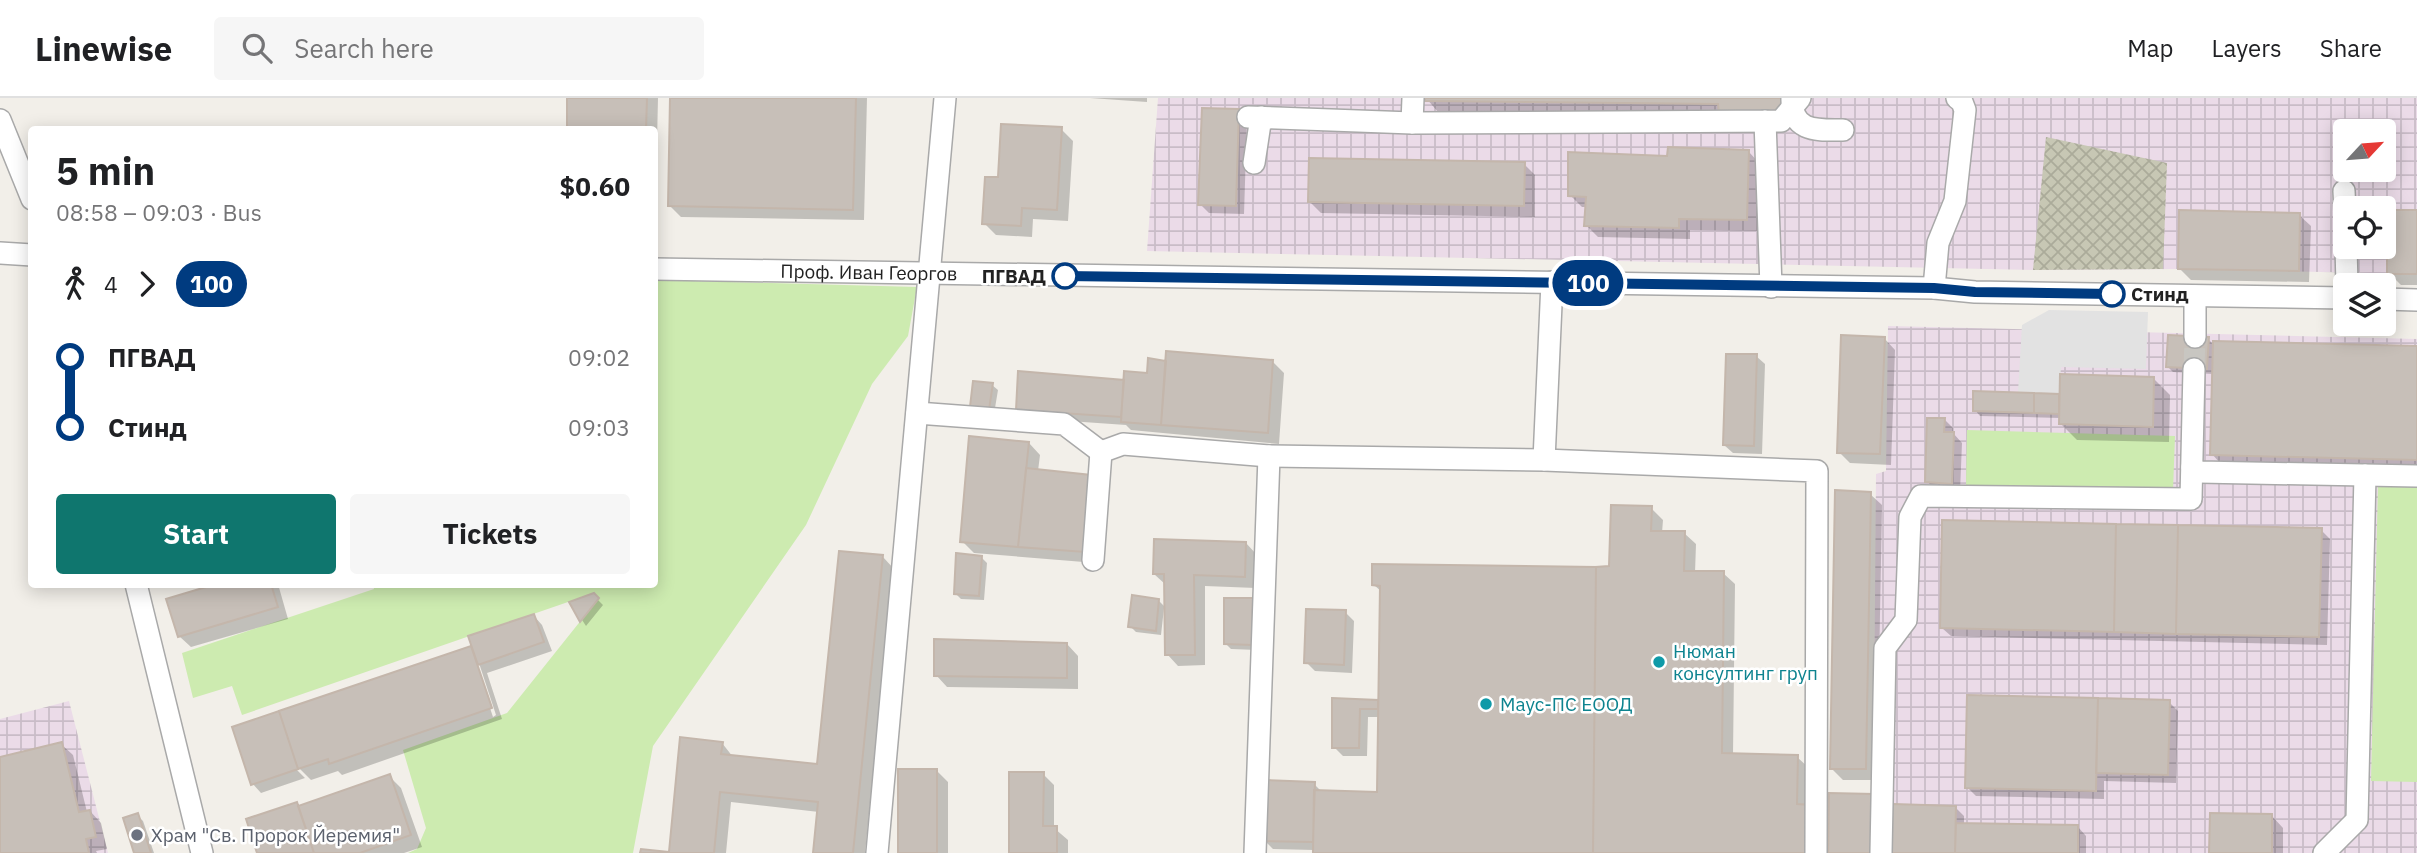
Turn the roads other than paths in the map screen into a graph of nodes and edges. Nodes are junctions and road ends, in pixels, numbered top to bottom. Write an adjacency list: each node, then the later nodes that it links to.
1 (945, 98): 15 (street)
2 (1413, 98): 8 (street)
3 (1957, 98): 18 (street)
4 (1795, 101): 7 (street); 9 (street)
5 (1266, 112): 8 (street); 10 (street)
6 (0, 120): 11 (street)
7 (1765, 121): 8 (street); 17 (street)
8 (1412, 123)
9 (1843, 130)
10 (1254, 163)
11 (28, 189)
12 (0, 253): 13 (street)
13 (28, 255)
14 (658, 269): 15 (street, Проф. Иван Георгов)
15 (929, 274): 16 (street, Проф. Иван Георгов); 25 (street)
16 (1552, 282): 17 (street, Проф. Иван Георгов); 28 (street)
17 (1771, 287): 18 (street, Проф. Иван Георгов)
18 (1934, 288): 19 (street, Проф. Иван Георгов)
19 (2195, 296): 20 (street, Проф. Иван Георгов); 23 (street)
20 (2333, 298)
21 (2396, 299): 22 (street)
22 (2417, 300)
23 (2195, 337)
24 (2194, 369): 29 (street)
25 (917, 412): 26 (street); 35 (street)
26 (1101, 452): 27 (street); 32 (street)
27 (1269, 456): 28 (street); 36 (street)
28 (1545, 460): 37 (street)
29 (2192, 467): 30 (street); 38 (street)
30 (2365, 475): 31 (street); 39 (street)
31 (2417, 476)
32 (1093, 559)
33 (137, 588): 34 (street)
34 (202, 853)
35 (877, 853)
36 (1255, 853)
37 (1816, 853)
38 (1881, 853)
39 (2324, 853)

